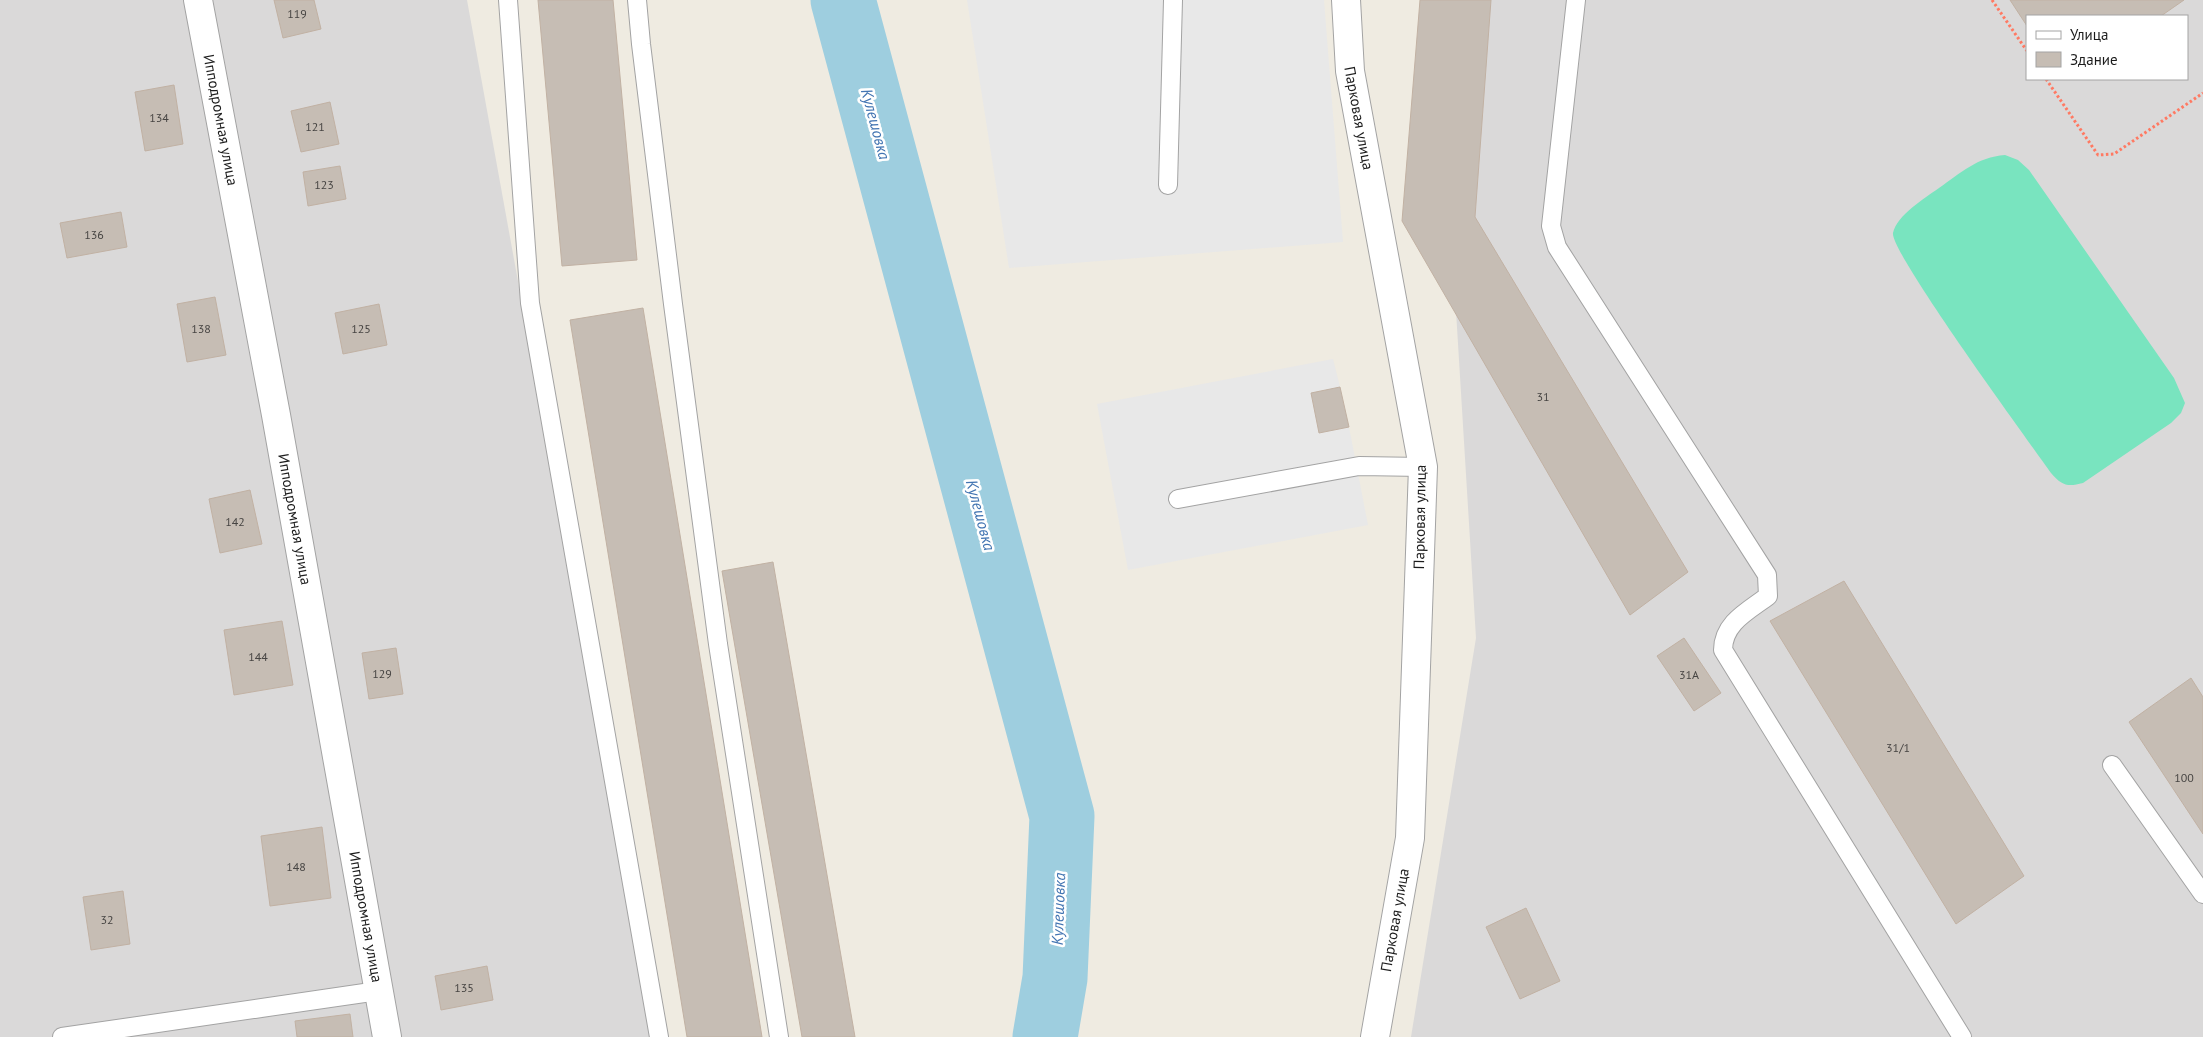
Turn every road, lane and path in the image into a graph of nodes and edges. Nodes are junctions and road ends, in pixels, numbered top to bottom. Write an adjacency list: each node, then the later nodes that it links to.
1 (198, 0): 16 (street, Ипподромная улица)
2 (508, 0): 19 (lane)
3 (637, 0): 20 (lane)
4 (1173, 0): 11 (lane)
5 (1346, 0): 12 (street, Парковая улица)
6 (1576, 0): 22 (lane)
7 (1992, 0): 8 (path)
8 (2026, 50)
9 (2047, 80): 10 (path)
10 (2203, 93)
11 (1168, 185)
12 (1423, 467): 13 (lane); 21 (street, Парковая улица)
13 (1178, 499)
14 (2112, 766): 15 (lane)
15 (2203, 894)
16 (378, 991): 17 (lane); 18 (street, Ипподромная улица)
17 (62, 1037)
18 (387, 1037)
19 (659, 1037)
20 (779, 1037)
21 (1375, 1037)
22 (1962, 1037)

